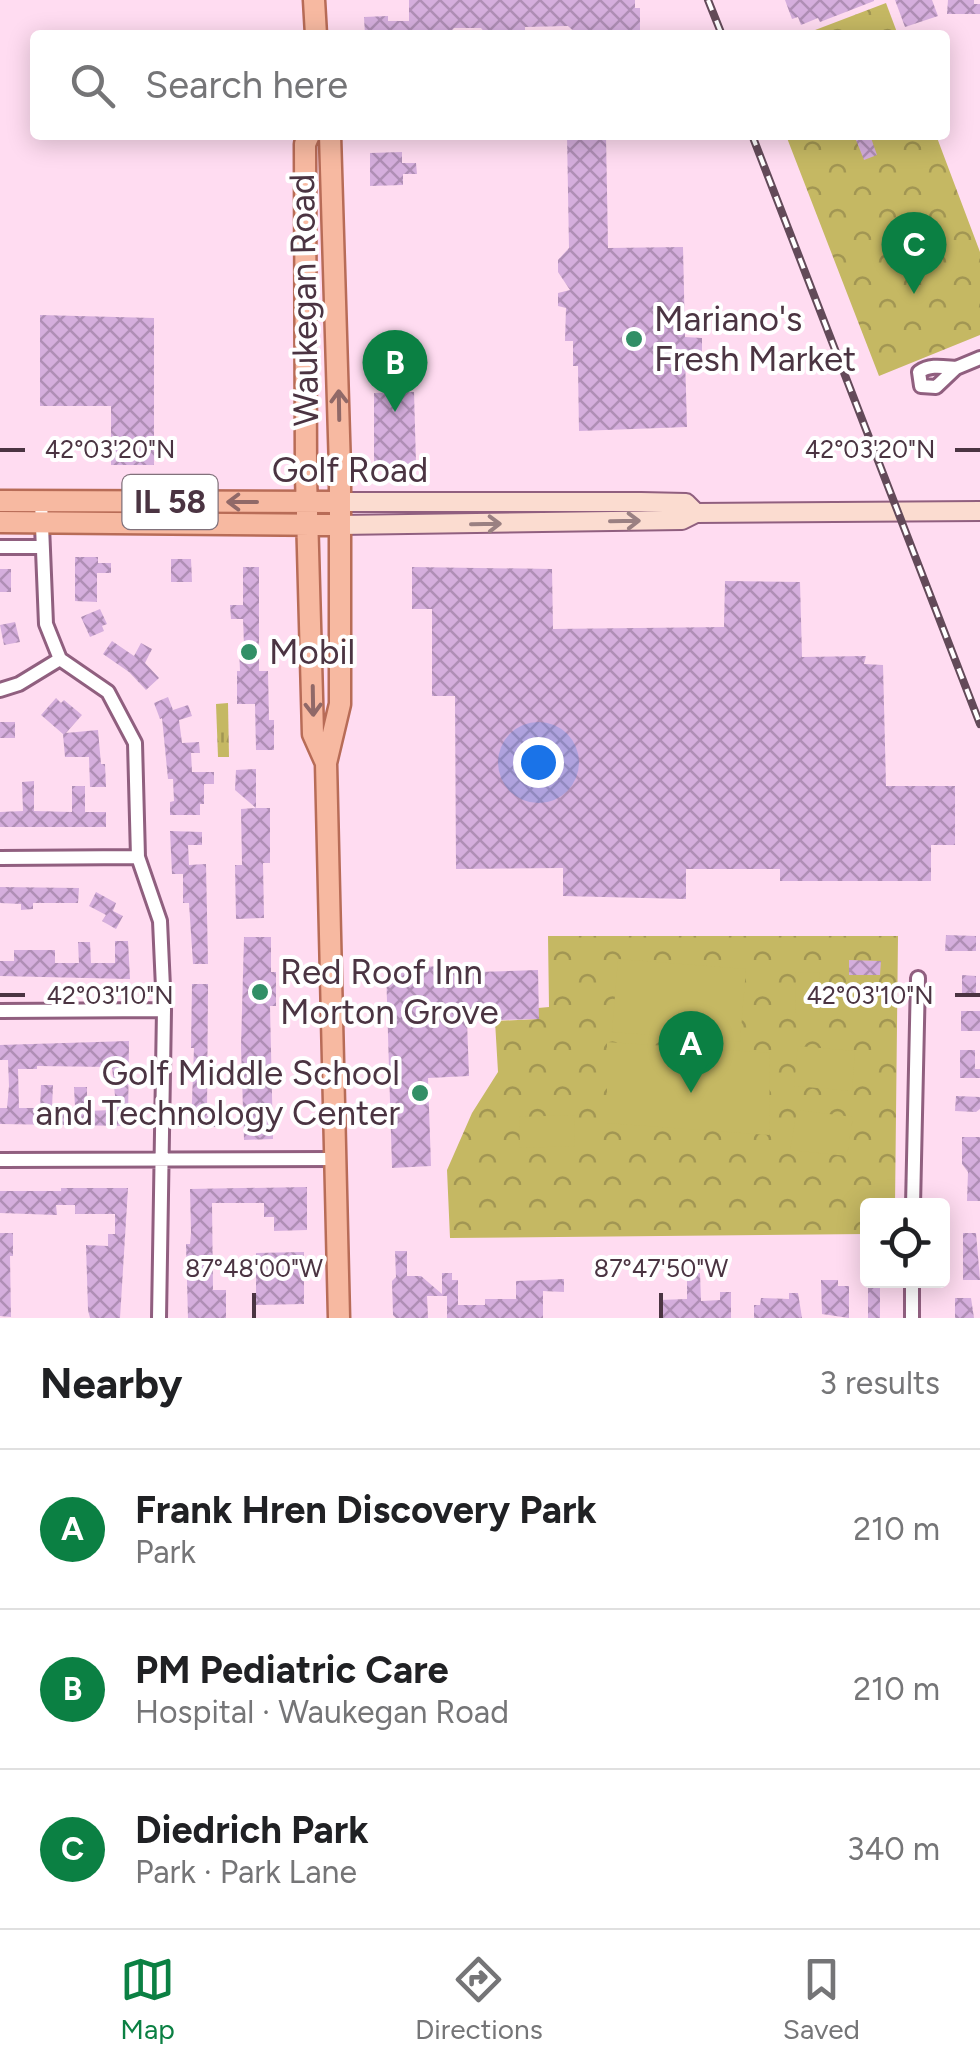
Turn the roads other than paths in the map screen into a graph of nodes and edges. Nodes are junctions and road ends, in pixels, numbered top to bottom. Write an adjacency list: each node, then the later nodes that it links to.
1 (314, 0): 2 (main road)
2 (316, 30)
3 (307, 140): 9 (main road, Waukegan Road)
4 (332, 140): 10 (main road, Waukegan Road, one-way to 4)
5 (980, 358): 6 (street)
6 (956, 368)
7 (0, 500): 8 (main road, Golf Road / IL 58)
8 (41, 501): 9 (main road, Golf Road / IL 58, one-way to 8); 14 (street)
9 (306, 502): 10 (main road, Golf Road / IL 58); 15 (main road, Waukegan Road)
10 (340, 502): 12 (main road, Golf Road); 16 (main road, Waukegan Road)
11 (980, 511): 12 (main road, Golf Road)
12 (696, 513): 16 (main road, Golf Road, one-way to 12)
13 (0, 522): 14 (main road, Golf Road / IL 58)
14 (41, 522): 15 (main road, Golf Road / IL 58); 18 (street)
15 (307, 525): 16 (main road, Golf Road); 21 (main road, Waukegan Road, one-way to 21)
16 (340, 525): 21 (main road, Waukegan Road)
17 (0, 547): 18 (street)
18 (40, 547): 19 (street)
19 (60, 658): 20 (street); 23 (street)
20 (0, 690)
21 (326, 764): 28 (main road)
22 (0, 858): 23 (street)
23 (138, 858): 25 (street)
24 (918, 978): 30 (street)
25 (164, 1010): 26 (street); 27 (street)
26 (0, 1011)
27 (162, 1159): 28 (street); 29 (street); 32 (street)
28 (335, 1159): 33 (main road)
29 (0, 1160)
30 (913, 1198)
31 (912, 1288): 34 (street)
32 (159, 1318)
33 (340, 1318)
34 (912, 1318)

